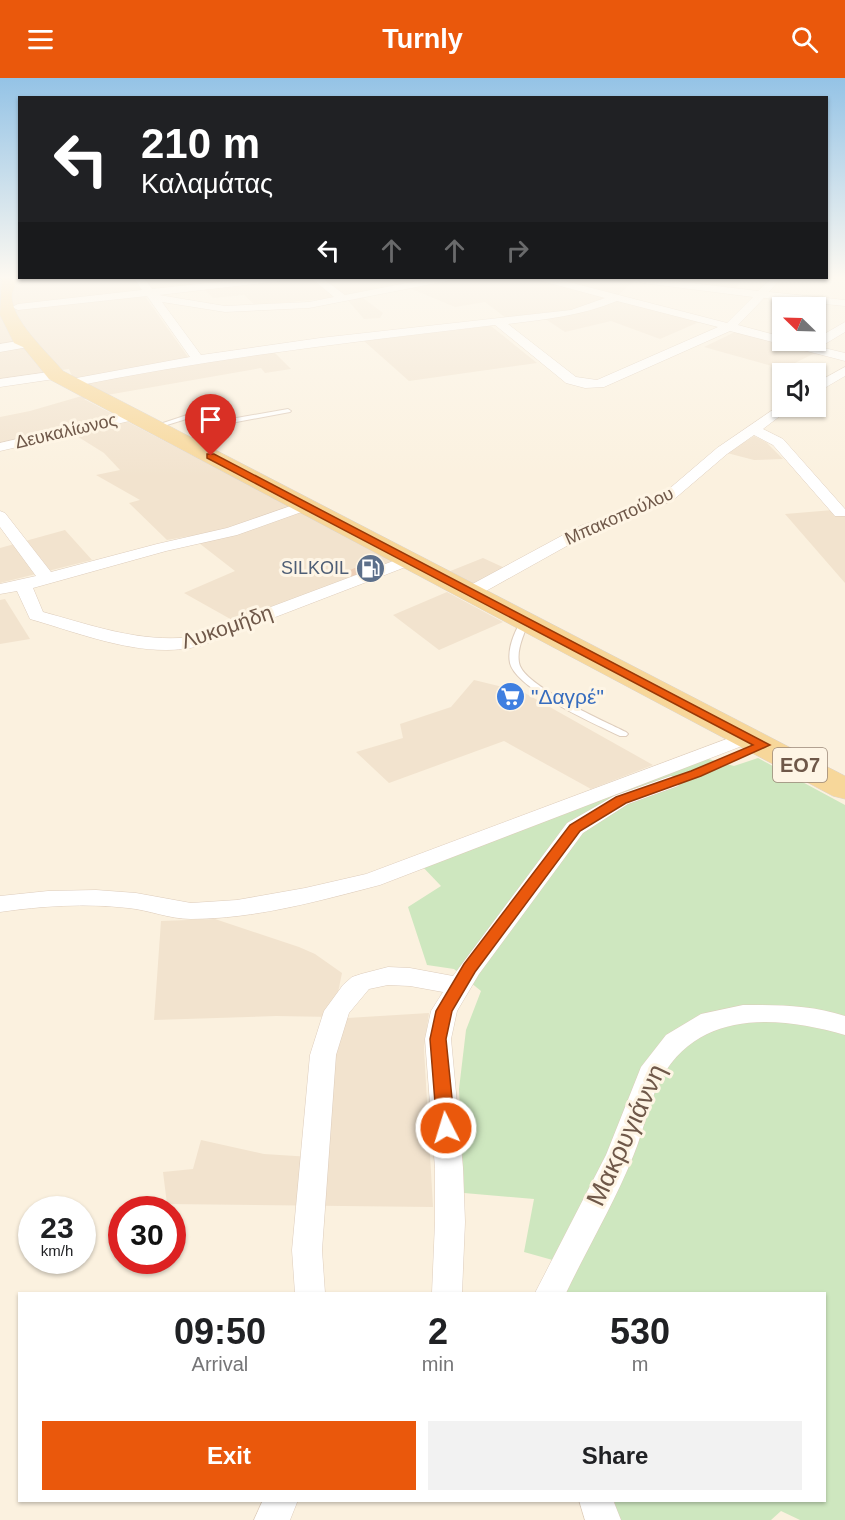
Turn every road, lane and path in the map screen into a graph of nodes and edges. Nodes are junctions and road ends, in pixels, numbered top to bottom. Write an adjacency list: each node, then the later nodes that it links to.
1 (28, 343): 7 (street)
2 (30, 343): 12 (main road, ΕΟ7)
3 (189, 343): 10 (street)
4 (321, 343): 10 (street)
5 (524, 343): 6 (street)
6 (691, 343)
7 (0, 348)
8 (824, 351): 9 (street)
9 (845, 357)
10 (198, 359): 12 (street)
11 (845, 371): 14 (street)
12 (63, 379): 13 (street); 17 (main road, ΕΟ7)
13 (0, 383)
14 (826, 383)
15 (288, 411): 17 (lane)
16 (772, 416): 18 (street, Μπακοπούλου)
17 (143, 421): 19 (street, Δευκαλίωνος); 20 (main road, ΕΟ7)
18 (753, 429): 21 (street); 27 (street, Μπακοπούλου)
19 (0, 447)
20 (305, 506): 23 (main road, ΕΟ7); 24 (street)
21 (840, 513)
22 (0, 516): 24 (street)
23 (410, 560): 25 (street, Λυκομήδη); 27 (main road, ΕΟ7)
24 (47, 579): 25 (street)
25 (23, 585): 26 (street)
26 (0, 589)
27 (471, 592): 28 (main road, ΕΟ7)
28 (525, 621): 29 (lane); 30 (main road, ΕΟ7)
29 (623, 734)
30 (755, 741): 31 (main road, ΕΟ7); 32 (street); 33 (street)
31 (845, 789)
32 (0, 904)
33 (458, 986): 35 (street); 36 (street)
34 (845, 1026): 37 (street, Μακρυγιάννη)
35 (310, 1292)
36 (447, 1292)
37 (551, 1292)
38 (280, 1502): 40 (street)
39 (597, 1502): 41 (street)
40 (272, 1520)
41 (603, 1520)

